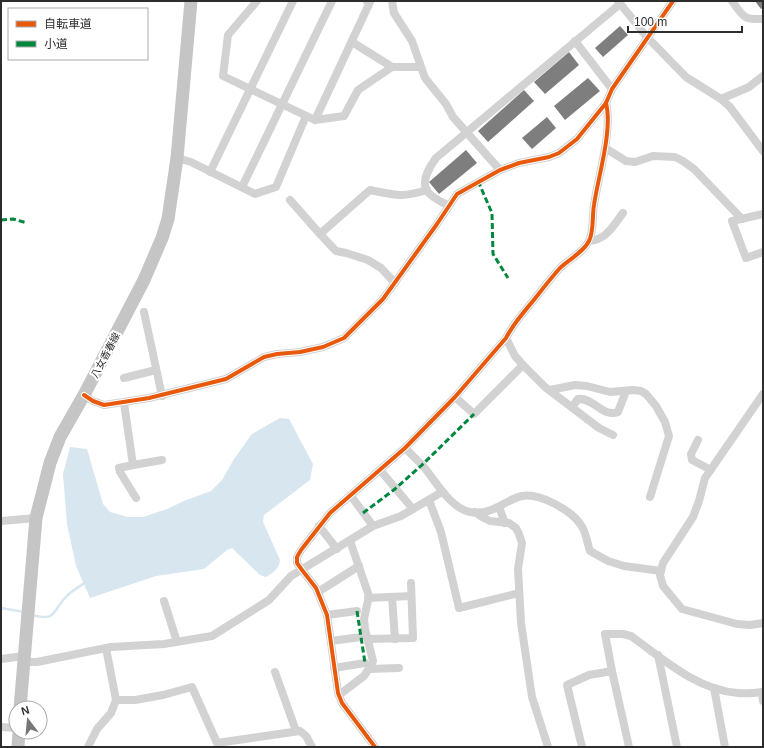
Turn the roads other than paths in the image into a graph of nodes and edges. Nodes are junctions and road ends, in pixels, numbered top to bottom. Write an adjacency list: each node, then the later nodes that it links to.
1 (191, 1): 27 (main road, 八女香春線)
2 (257, 1): 17 (street)
3 (293, 1): 17 (street)
4 (332, 1): 20 (street)
5 (367, 1): 13 (street)
6 (392, 1): 15 (street)
7 (672, 1): 11 (street)
8 (732, 1): 10 (street)
9 (619, 2): 11 (street); 12 (street)
10 (763, 19)
11 (647, 37): 18 (street); 19 (street)
12 (575, 41): 18 (street); 24 (street)
13 (352, 42): 14 (street); 23 (street)
14 (392, 67): 15 (street); 23 (street)
15 (420, 67): 24 (street)
16 (763, 76): 19 (street)
17 (251, 89): 20 (street); 29 (street)
18 (612, 89): 21 (street)
19 (721, 99): 26 (street)
20 (282, 104): 22 (street); 30 (street)
21 (606, 104): 25 (street); 28 (street)
22 (306, 116): 23 (street); 30 (street)
23 (315, 120)
24 (466, 132): 28 (street); 31 (street)
25 (605, 148): 36 (street); 38 (street)
26 (762, 148)
27 (177, 158): 29 (street); 49 (main road, 八女香春線)
28 (500, 170): 33 (street)
29 (210, 172): 30 (street)
30 (242, 187)
31 (427, 190): 33 (street); 37 (street)
32 (290, 200): 37 (street)
33 (449, 206): 40 (street)
34 (623, 213): 38 (street)
35 (763, 214): 36 (street)
36 (742, 219): 39 (street)
37 (320, 234): 40 (street)
38 (589, 241): 42 (street)
39 (763, 252)
40 (395, 282): 50 (street)
41 (144, 312): 44 (street)
42 (506, 338): 43 (street); 51 (street)
43 (523, 365): 46 (street); 51 (street)
44 (156, 370): 45 (street); 50 (street)
45 (124, 378)
46 (550, 390): 47 (street); 53 (street)
47 (626, 391): 53 (street); 63 (street)
48 (763, 394): 60 (street)
49 (84, 395): 52 (street); 69 (main road, 八女香春線)
50 (162, 396): 52 (street)
51 (455, 397): 56 (street)
52 (124, 403): 58 (street)
53 (572, 407): 54 (street)
54 (613, 435)
55 (698, 440): 60 (street)
56 (405, 448): 59 (street); 61 (street)
57 (162, 460): 58 (street)
58 (133, 465): 64 (street)
59 (380, 470): 62 (street); 67 (street)
60 (710, 470): 78 (street)
61 (442, 492): 65 (street); 68 (street)
62 (350, 496): 72 (street); 73 (street)
63 (650, 497)
64 (136, 498)
65 (429, 500): 67 (street); 81 (street)
66 (499, 507): 68 (street); 71 (street); 78 (street)
67 (413, 509): 73 (street)
68 (475, 512): 71 (street)
69 (36, 518): 70 (street); 96 (main road, 八女香春線)
70 (1, 521)
71 (505, 523): 81 (street)
72 (319, 526): 75 (street); 77 (street)
73 (373, 526): 74 (street)
74 (350, 541): 75 (street); 76 (street)
75 (337, 549): 77 (street)
76 (358, 566): 80 (street); 84 (street)
77 (302, 570): 80 (street); 91 (street)
78 (661, 571): 88 (street)
79 (411, 583): 82 (street)
80 (318, 592): 87 (street)
81 (519, 593): 111 (street)
82 (411, 596): 83 (street); 90 (street)
83 (392, 597): 84 (street); 90 (street)
84 (368, 598): 89 (street)
85 (164, 601): 91 (street)
86 (356, 610): 87 (street)
87 (327, 615): 92 (street)
88 (763, 624)
89 (364, 638): 90 (street); 92 (street); 97 (street)
90 (395, 638)
91 (177, 642): 93 (street)
92 (330, 642): 98 (street)
93 (106, 648): 96 (street); 106 (street)
94 (658, 655): 100 (street); 102 (street); 114 (street)
95 (1, 659): 96 (street)
96 (24, 659): 105 (main road, 八女香春線)
97 (367, 666): 98 (street); 99 (street); 103 (street)
98 (334, 668): 103 (street)
99 (399, 668)
100 (612, 671): 112 (street); 113 (street)
101 (275, 672): 107 (street)
102 (714, 688): 104 (street); 115 (street)
103 (338, 695): 110 (street)
104 (762, 695)
105 (21, 700)
106 (116, 700): 107 (street); 108 (street)
107 (296, 731): 109 (street)
108 (88, 747)
109 (312, 747)
110 (375, 747)
111 (548, 747)
112 (582, 747)
113 (629, 747)
114 (677, 747)
115 (725, 747)

